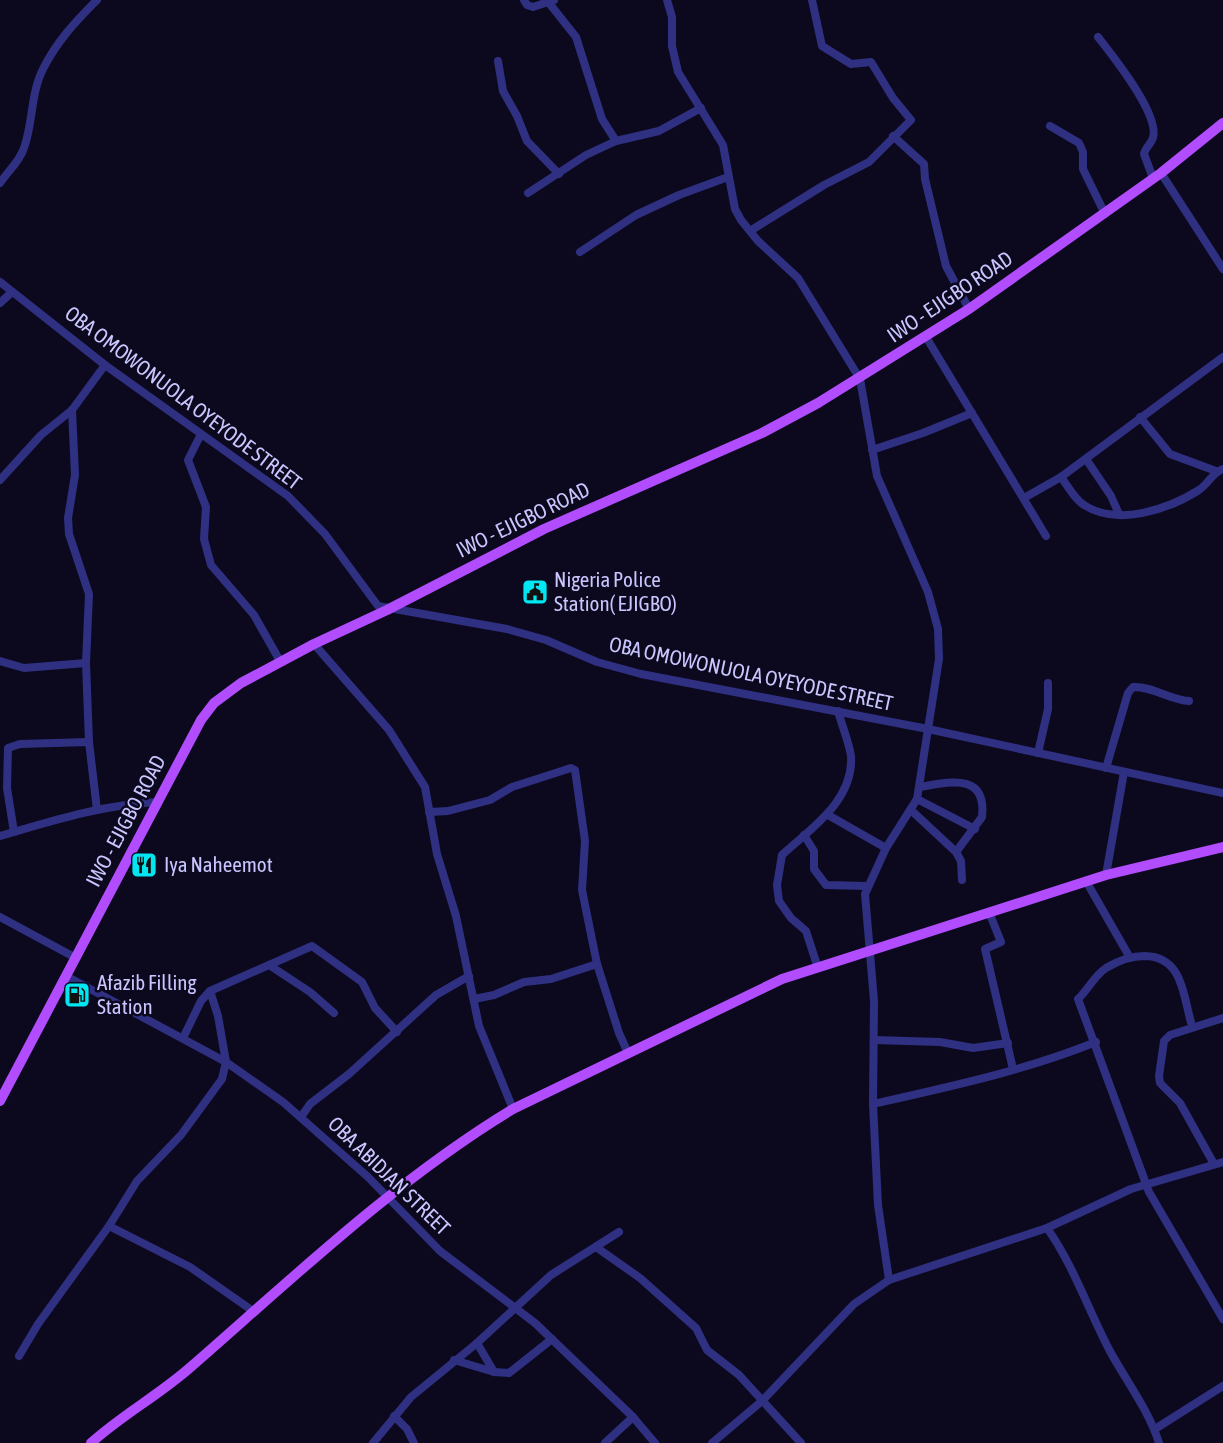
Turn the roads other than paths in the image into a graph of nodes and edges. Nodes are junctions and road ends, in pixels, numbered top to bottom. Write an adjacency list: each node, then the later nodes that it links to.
1 (98, 0): 16 (street)
2 (524, 0): 5 (street)
3 (812, 0): 11 (street)
4 (670, 1): 8 (street)
5 (552, 2): 12 (street)
6 (1098, 37): 14 (street)
7 (498, 61): 13 (street)
8 (701, 108): 12 (street); 15 (street)
9 (1223, 123): 14 (main road, IWO - EJIGBO ROAD)
10 (1050, 126): 18 (street)
11 (893, 136): 19 (street); 25 (street)
12 (616, 141): 13 (street)
13 (559, 174): 17 (street)
14 (1157, 175): 18 (main road, IWO - EJIGBO ROAD); 21 (street)
15 (728, 177): 19 (street); 20 (street)
16 (0, 183)
17 (528, 193)
18 (1105, 213): 25 (main road, IWO - EJIGBO ROAD)
19 (750, 231): 29 (street)
20 (580, 252)
21 (1223, 269)
22 (0, 282): 23 (street, OBA OMOWONUOLA OYEYODE STREET)
23 (12, 292): 24 (street); 28 (street, OBA OMOWONUOLA OYEYODE STREET)
24 (0, 303)
25 (969, 309): 26 (main road, IWO - EJIGBO ROAD)
26 (926, 337): 29 (main road, IWO - EJIGBO ROAD); 31 (street)
27 (1223, 357): 32 (street)
28 (105, 365): 30 (street); 33 (street, OBA OMOWONUOLA OYEYODE STREET)
29 (860, 379): 34 (street); 42 (main road, IWO - EJIGBO ROAD)
30 (72, 410): 38 (street); 46 (street)
31 (972, 413): 34 (street); 39 (street)
32 (1140, 417): 35 (street); 36 (street)
33 (201, 434): 42 (street, OBA OMOWONUOLA OYEYODE STREET); 44 (street)
34 (872, 450): 50 (street)
35 (1086, 459): 37 (street); 40 (street)
36 (1220, 470): 40 (street)
37 (1060, 477): 39 (street); 40 (street)
38 (0, 480)
39 (1024, 498): 41 (street)
40 (1119, 514)
41 (1046, 536)
42 (387, 610): 43 (main road, IWO - EJIGBO ROAD); 49 (street, OBA OMOWONUOLA OYEYODE STREET)
43 (314, 644): 44 (main road, IWO - EJIGBO ROAD); 61 (street)
44 (280, 661): 58 (main road, IWO - EJIGBO ROAD)
45 (0, 662): 46 (street)
46 (86, 663): 51 (street)
47 (1048, 683): 52 (street)
48 (1189, 701): 53 (street)
49 (838, 711): 50 (street, OBA OMOWONUOLA OYEYODE STREET); 62 (street)
50 (928, 729): 52 (street, OBA OMOWONUOLA OYEYODE STREET); 55 (street)
51 (89, 742): 59 (street); 64 (street)
52 (1038, 753): 53 (street, OBA OMOWONUOLA OYEYODE STREET)
53 (1106, 768): 54 (street, OBA OMOWONUOLA OYEYODE STREET)
54 (1124, 772): 56 (street, OBA OMOWONUOLA OYEYODE STREET); 70 (street)
55 (920, 787): 57 (street); 63 (street)
56 (1223, 793)
57 (917, 799): 60 (street); 63 (street)
58 (158, 802): 59 (street); 78 (main road, IWO - EJIGBO ROAD)
59 (97, 810): 64 (street)
60 (912, 811): 68 (street); 69 (street)
61 (429, 812): 79 (street); 83 (street)
62 (828, 815): 65 (street); 68 (street)
63 (975, 829): 69 (street)
64 (14, 832): 66 (street)
65 (804, 835): 73 (street); 81 (street)
66 (0, 836)
67 (1223, 847): 70 (main road)
68 (886, 848): 73 (street)
69 (956, 852): 71 (street)
70 (1106, 875): 72 (main road)
71 (962, 880)
72 (1086, 881): 74 (main road); 77 (street)
73 (867, 886): 76 (street)
74 (989, 912): 76 (main road); 93 (street)
75 (0, 917): 78 (street)
76 (868, 951): 81 (main road); 91 (street)
77 (1129, 956): 88 (street); 92 (street)
78 (76, 958): 82 (main road, IWO - EJIGBO ROAD)
79 (597, 964): 85 (street); 94 (street)
80 (269, 965): 84 (street); 86 (street); 89 (street)
81 (818, 968): 94 (main road)
82 (66, 976): 90 (street, OBA ABIDJAN STREET); 97 (main road, IWO - EJIGBO ROAD)
83 (469, 976): 85 (street); 89 (street)
84 (210, 991): 90 (street); 95 (street)
85 (474, 999): 99 (street)
86 (334, 1013)
87 (1223, 1018): 88 (street)
88 (1192, 1026): 102 (street)
89 (397, 1032): 100 (street)
90 (183, 1038): 95 (street, OBA ABIDJAN STREET)
91 (874, 1040): 93 (street); 98 (street)
92 (1096, 1042): 96 (street); 103 (street)
93 (1008, 1043): 96 (street)
94 (628, 1053): 99 (main road)
95 (226, 1062): 100 (street, OBA ABIDJAN STREET); 105 (street)
96 (1013, 1069): 98 (street)
97 (0, 1101)
98 (873, 1104): 109 (street)
99 (513, 1109): 104 (main road)
100 (301, 1117): 104 (street, OBA ABIDJAN STREET)
101 (1223, 1162): 102 (street)
102 (1214, 1164): 103 (street)
103 (1146, 1185): 106 (street); 112 (street)
104 (389, 1197): 110 (street, OBA ABIDJAN STREET); 111 (main road)
105 (109, 1226): 111 (street); 115 (street)
106 (1047, 1228): 109 (street); 122 (street)
107 (619, 1232): 108 (street)
108 (596, 1247): 110 (street); 119 (street)
109 (889, 1280): 119 (street)
110 (516, 1308): 113 (street, OBA ABIDJAN STREET); 114 (street)
111 (253, 1311): 123 (main road)
112 (1223, 1319)
113 (552, 1339): 117 (street); 121 (street, OBA ABIDJAN STREET)
114 (477, 1343): 116 (street); 117 (street)
115 (19, 1356)
116 (454, 1360): 117 (street); 120 (street)
117 (494, 1372)
118 (1223, 1386): 122 (street)
119 (762, 1401): 128 (street); 129 (street)
120 (394, 1416): 124 (street); 125 (street)
121 (633, 1417): 126 (street); 127 (street, OBA ABIDJAN STREET)
122 (1155, 1429): 130 (street)
123 (91, 1443)
124 (373, 1443)
125 (414, 1443)
126 (605, 1443)
127 (656, 1443)
128 (712, 1443)
129 (801, 1443)
130 (1160, 1443)

